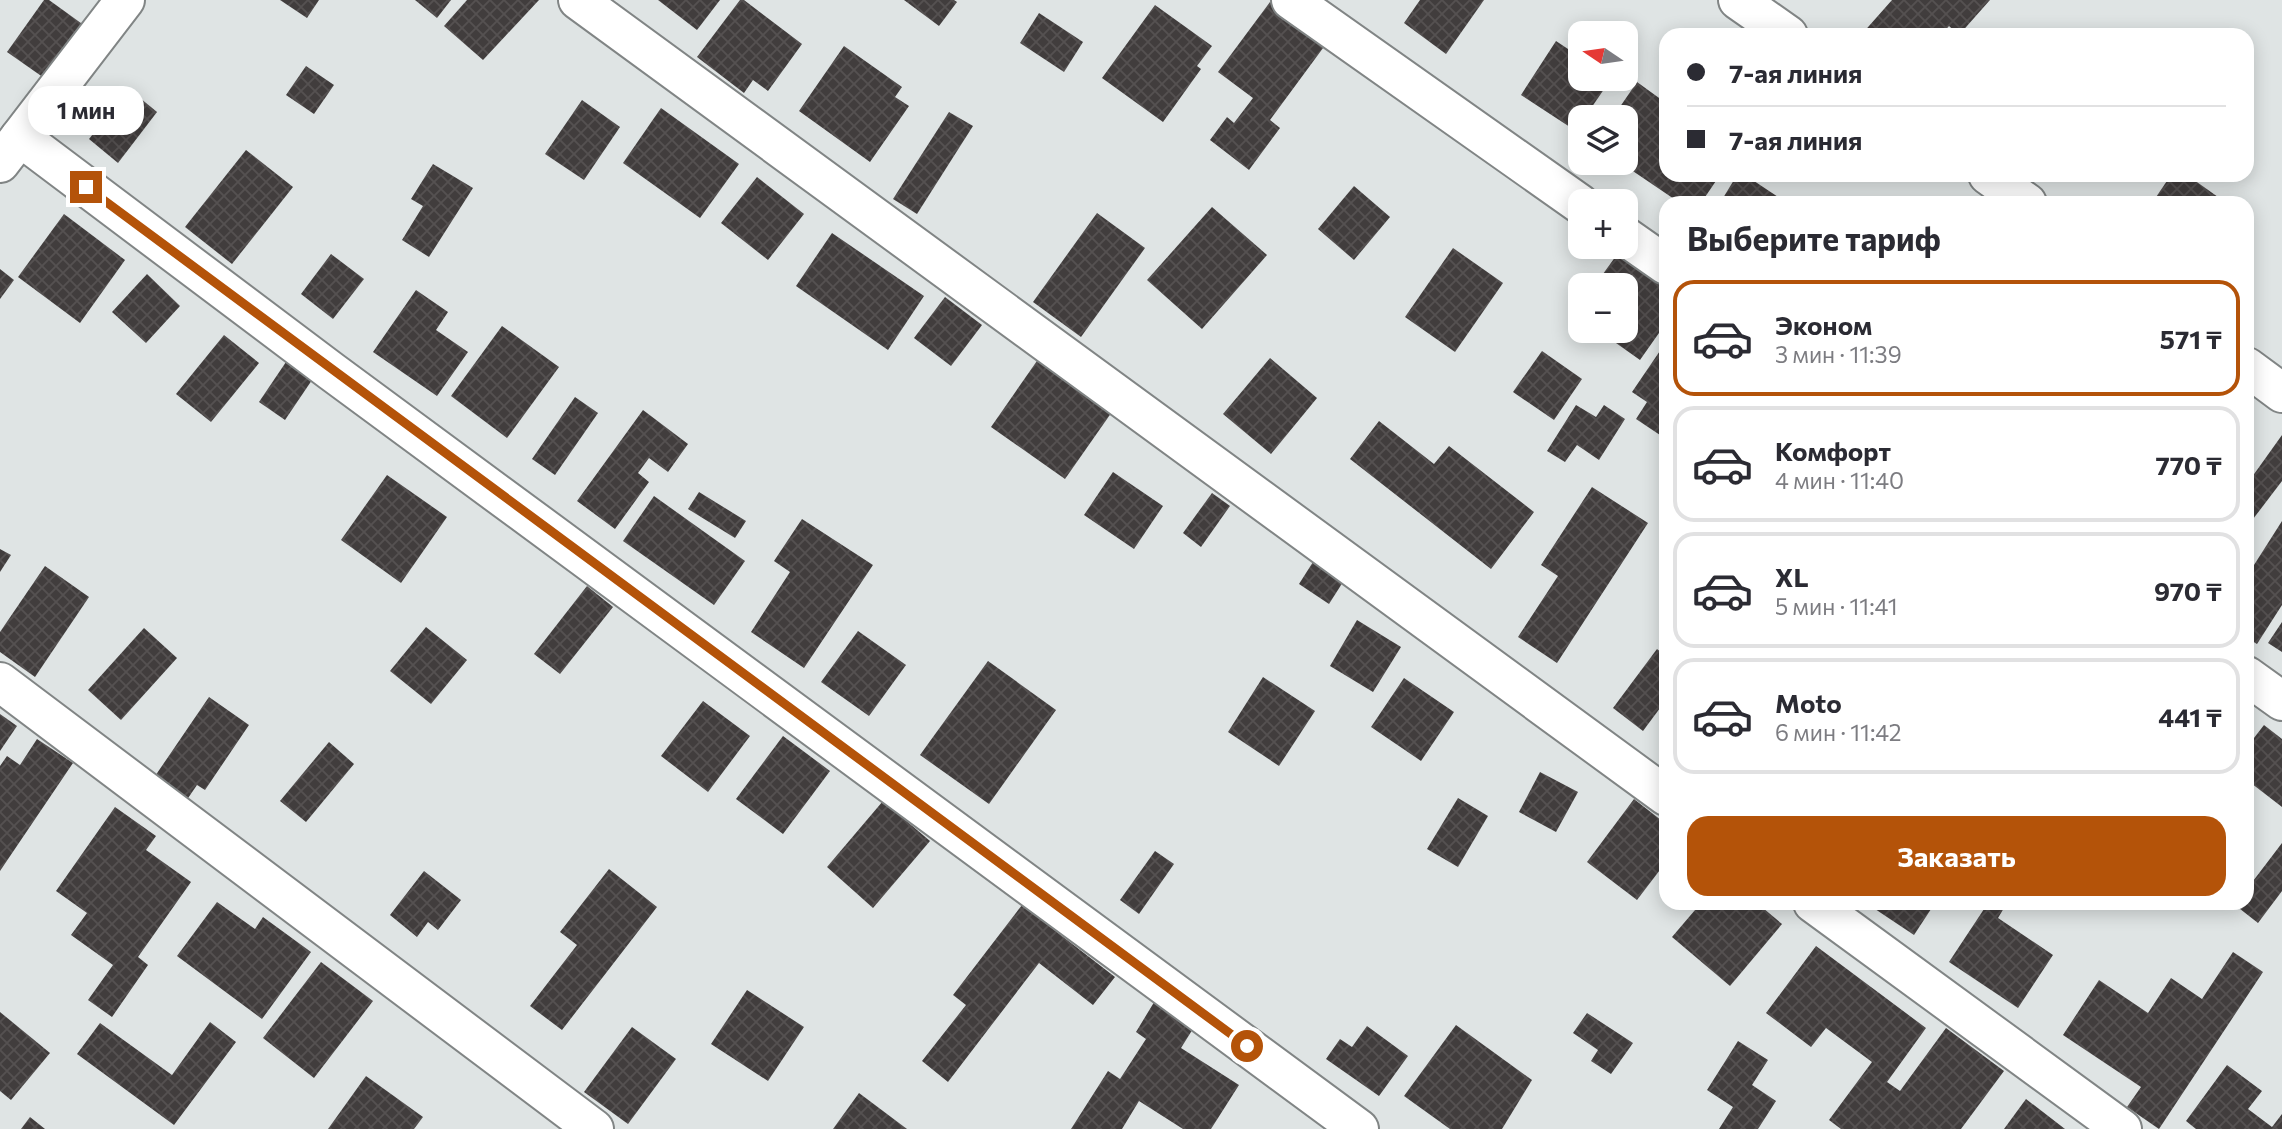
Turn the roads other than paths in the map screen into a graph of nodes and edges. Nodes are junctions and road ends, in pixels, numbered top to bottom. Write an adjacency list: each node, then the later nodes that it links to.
1 (125, 0): 6 (street)
2 (578, 0): 17 (street)
3 (1291, 0): 8 (street)
4 (1738, 0): 5 (street)
5 (1778, 28)
6 (10, 150): 20 (street)
7 (1998, 182): 9 (street)
8 (1568, 196)
9 (2017, 196)
10 (1638, 245): 11 (street)
11 (1659, 260)
12 (2254, 372): 13 (street)
13 (2282, 393)
14 (2254, 681): 16 (street)
15 (0, 682): 19 (street)
16 (2282, 701)
17 (1659, 791)
18 (1823, 910): 21 (street)
19 (594, 1129)
20 (1359, 1129)
21 (2122, 1129)

